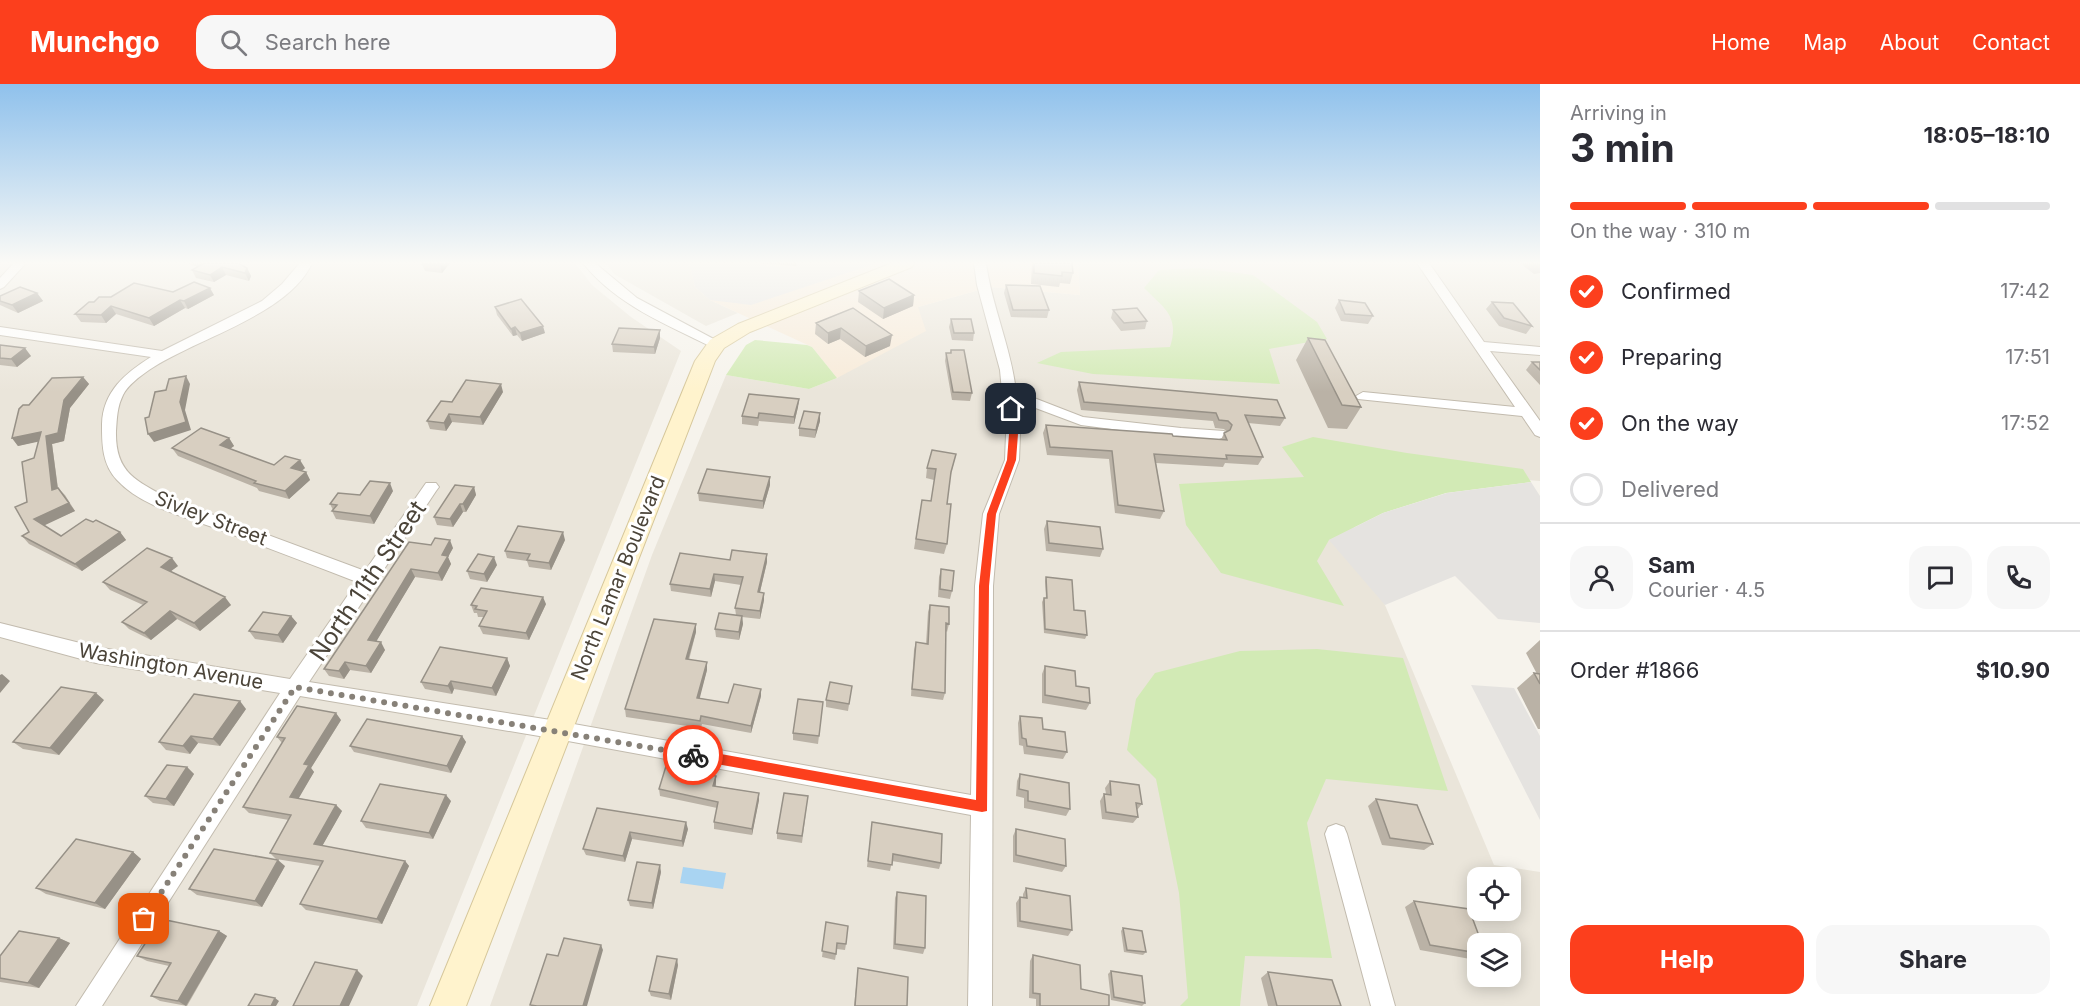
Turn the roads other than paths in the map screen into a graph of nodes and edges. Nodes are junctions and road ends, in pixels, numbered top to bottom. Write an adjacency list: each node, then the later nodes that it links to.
1 (264, 306): 10 (street, Sivley Street)
2 (641, 306): 7 (street)
3 (799, 306): 7 (street, North Lamar Boulevard)
4 (989, 306): 11 (street)
5 (1454, 306): 8 (street)
6 (0, 332): 10 (street)
7 (717, 344): 20 (street, North Lamar Boulevard)
8 (1482, 346): 9 (street); 13 (street)
9 (1540, 351)
10 (164, 355): 17 (street, Sivley Street)
11 (1009, 393): 15 (street); 21 (street)
12 (1363, 396): 13 (street)
13 (1527, 412): 14 (street)
14 (1540, 432)
15 (1219, 434)
16 (431, 487): 17 (street, North 11th Street)
17 (369, 579): 19 (street, North 11th Street)
18 (0, 630): 19 (street, Washington Avenue)
19 (295, 687): 20 (street, Washington Avenue); 23 (street, North 11th Street)
20 (557, 730): 21 (street, Washington Avenue); 24 (street, North Lamar Boulevard)
21 (982, 807): 25 (street)
22 (1336, 834): 26 (street)
23 (88, 1006)
24 (448, 1006)
25 (980, 1006)
26 (1383, 1006)

